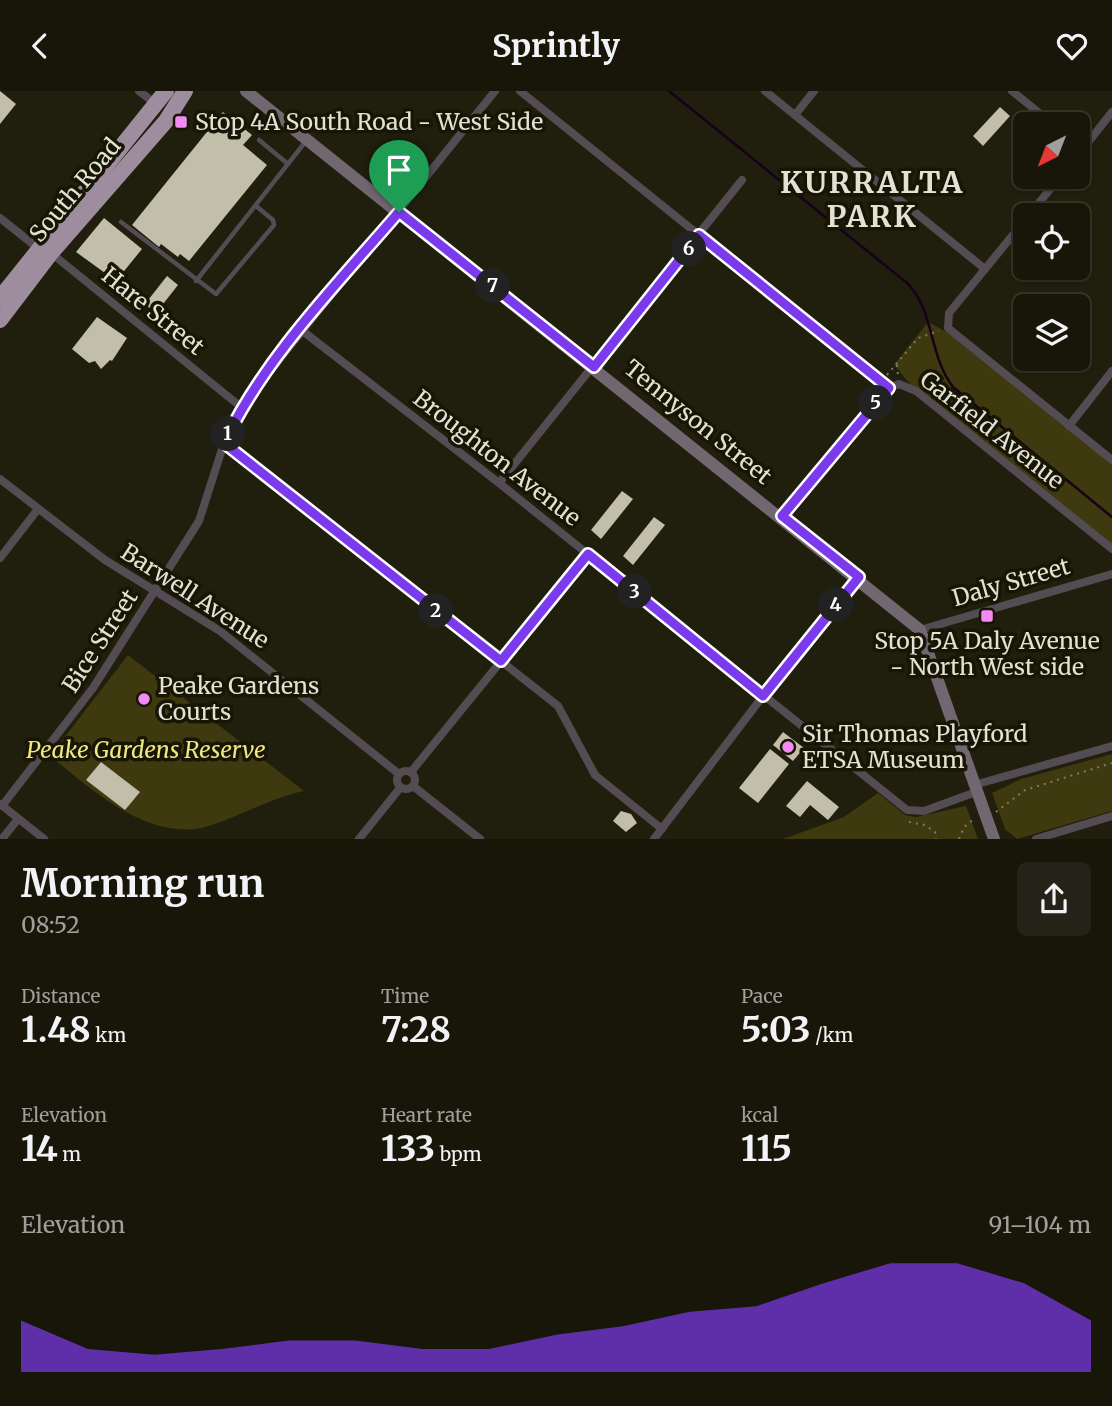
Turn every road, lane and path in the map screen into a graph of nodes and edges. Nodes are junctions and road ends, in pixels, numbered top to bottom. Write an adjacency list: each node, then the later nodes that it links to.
1 (139, 91): 10 (street)
2 (185, 91): 14 (highway, South Road)
3 (193, 91): 14 (highway)
4 (246, 91): 17 (street, Tennyson Street)
5 (495, 91): 23 (street, Bice Street)
6 (520, 91): 27 (street, Garfield Avenue)
7 (765, 91): 13 (street)
8 (814, 91): 13 (street)
9 (1012, 91): 11 (street)
10 (161, 97): 28 (highway, South Road)
11 (1038, 112)
12 (1112, 112): 15 (street)
13 (795, 115): 29 (street)
14 (166, 121): 28 (highway, South Road)
15 (1090, 137)
16 (259, 140): 18 (lane)
17 (308, 140): 18 (lane); 23 (street, Tennyson Street)
18 (288, 164): 22 (lane)
19 (742, 180): 27 (street)
20 (1050, 189): 21 (street)
21 (1039, 203)
22 (256, 206): 30 (lane); 30 (lane)
23 (399, 212): 33 (street, Bice Street); 36 (street, Tennyson Street)
24 (0, 218): 28 (street, Hare Street)
25 (121, 222): 30 (lane)
26 (1013, 234): 29 (street)
27 (699, 235): 36 (street); 39 (street, Garfield Avenue)
28 (45, 251): 31 (highway, South Road); 32 (highway, South Road); 41 (street, Hare Street)
29 (985, 269): 42 (street)
30 (196, 281)
31 (0, 298)
32 (0, 320)
33 (300, 329): 41 (street, Bice Street); 46 (street, Broughton Avenue)
34 (935, 332): 35 (path)
35 (896, 364): 38 (path); 39 (path)
36 (594, 367): 46 (street); 48 (street, Tennyson Street)
37 (1112, 371): 42 (street)
38 (898, 378)
39 (881, 382): 40 (street, Garfield Avenue)
40 (889, 388): 48 (street); 49 (street, Garfield Avenue)
41 (241, 407): 43 (street, Bice Street)
42 (1069, 426): 44 (street)
43 (224, 443): 54 (street, Bice Street); 56 (street)
44 (1112, 460)
45 (0, 479): 47 (street, Barwell Avenue)
46 (499, 483): 50 (street, Broughton Avenue)
47 (38, 509): 51 (street); 54 (street, Barwell Avenue)
48 (782, 516): 53 (street, Tennyson Street)
49 (1112, 549)
50 (588, 554): 56 (street); 57 (street, Broughton Avenue)
51 (0, 558)
52 (1112, 574): 55 (street, Daly Street)
53 (859, 577): 55 (street, Tennyson Street); 57 (street)
54 (154, 592): 61 (street, Barwell Avenue); 65 (street, Bice Street)
55 (920, 629): 64 (street, Tennyson Street)
56 (501, 661): 60 (street); 73 (street)
57 (763, 696): 64 (street, Broughton Avenue); 73 (street)
58 (1112, 746): 64 (street, Broughton Avenue)
59 (1112, 763): 66 (path)
60 (411, 772): 61 (street); 62 (street)
61 (398, 774): 63 (street)
62 (413, 786): 63 (street); 78 (street)
63 (400, 788): 77 (street)
64 (975, 789): 74 (street, Tennyson Street)
65 (1, 805): 70 (street)
66 (993, 814)
67 (1112, 816): 83 (street)
68 (924, 817): 72 (path)
69 (975, 818): 81 (path)
70 (18, 819): 75 (street); 76 (street)
71 (909, 822): 72 (path)
72 (926, 826): 80 (path)
73 (662, 829): 79 (street)
74 (990, 836): 82 (street)
75 (2, 839)
76 (44, 839)
77 (359, 839)
78 (480, 839)
79 (654, 839)
80 (936, 839)
81 (959, 839)
82 (1003, 839)
83 (1036, 839)

